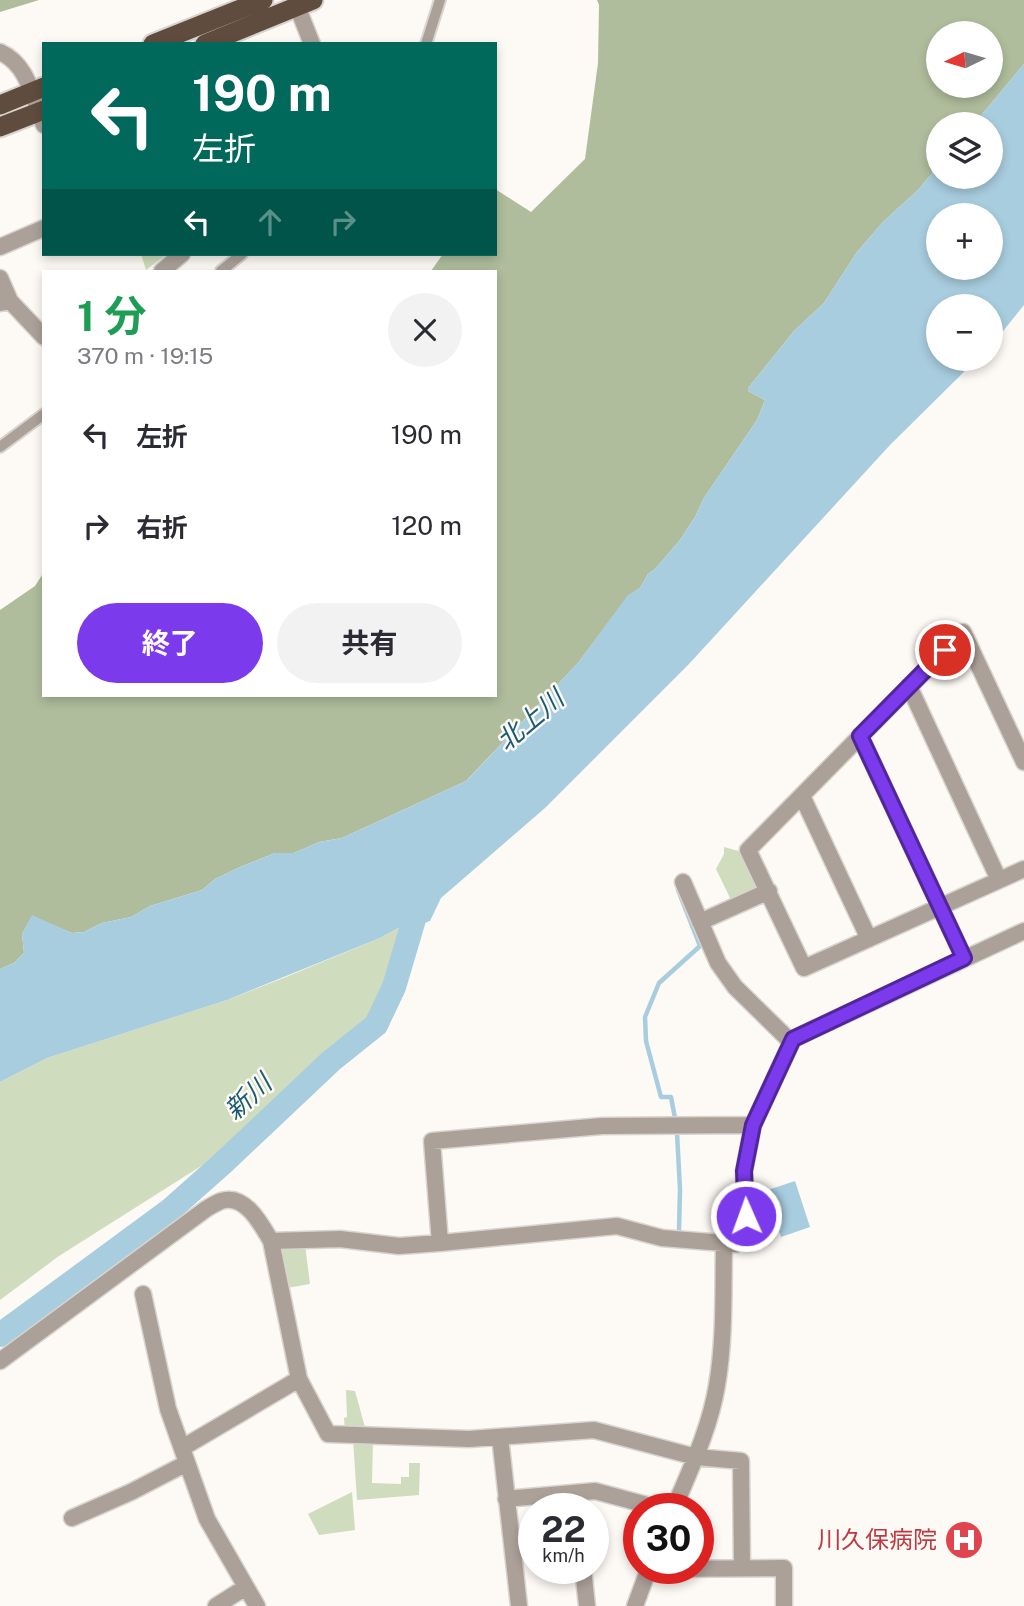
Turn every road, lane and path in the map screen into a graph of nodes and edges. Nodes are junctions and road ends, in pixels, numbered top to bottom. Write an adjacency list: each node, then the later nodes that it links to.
1 (263, 0): 4 (highway)
2 (440, 0): 7 (street)
3 (305, 3): 5 (highway); 6 (street)
4 (158, 42)
5 (210, 42)
6 (312, 42)
7 (427, 42)
8 (0, 51): 9 (street)
9 (38, 89): 10 (highway); 11 (street)
10 (0, 105)
11 (42, 115): 12 (highway)
12 (0, 127)
13 (42, 229): 14 (street)
14 (0, 247)
15 (180, 256): 17 (street)
16 (239, 256): 18 (street)
17 (163, 270)
18 (221, 270)
19 (0, 278): 20 (street)
20 (5, 302): 21 (street)
21 (42, 335)
22 (42, 416): 23 (street)
23 (0, 447)
24 (909, 686): 25 (street); 26 (street); 29 (street)
25 (860, 736): 27 (street); 32 (street)
26 (1023, 756)
27 (802, 796): 31 (street); 35 (street)
28 (1024, 869): 29 (street)
29 (999, 880): 32 (street)
30 (683, 883): 33 (street)
31 (769, 891): 33 (street); 35 (street)
32 (939, 907): 35 (street); 36 (street)
33 (699, 922): 37 (street)
34 (1024, 931): 36 (street)
35 (869, 939)
36 (964, 958): 37 (street)
37 (793, 1039): 38 (street)
38 (753, 1125): 40 (street); 41 (street)
39 (271, 1241): 40 (street); 43 (street); 44 (street)
40 (440, 1243): 41 (street)
41 (724, 1244): 47 (street)
42 (143, 1294): 46 (street)
43 (0, 1361)
44 (299, 1380): 45 (street); 46 (street)
45 (500, 1437): 47 (street); 49 (street)
46 (185, 1455): 51 (street); 56 (street)
47 (696, 1457): 48 (street); 53 (street)
48 (680, 1493)
49 (506, 1499): 50 (street); 59 (street)
50 (518, 1499)
51 (72, 1518)
52 (714, 1568): 53 (street)
53 (742, 1568): 62 (street)
54 (585, 1584): 60 (street)
55 (643, 1584): 61 (street)
56 (246, 1587): 57 (street); 58 (street)
57 (216, 1606)
58 (257, 1606)
59 (519, 1606)
60 (587, 1606)
61 (635, 1606)
62 (784, 1606)

